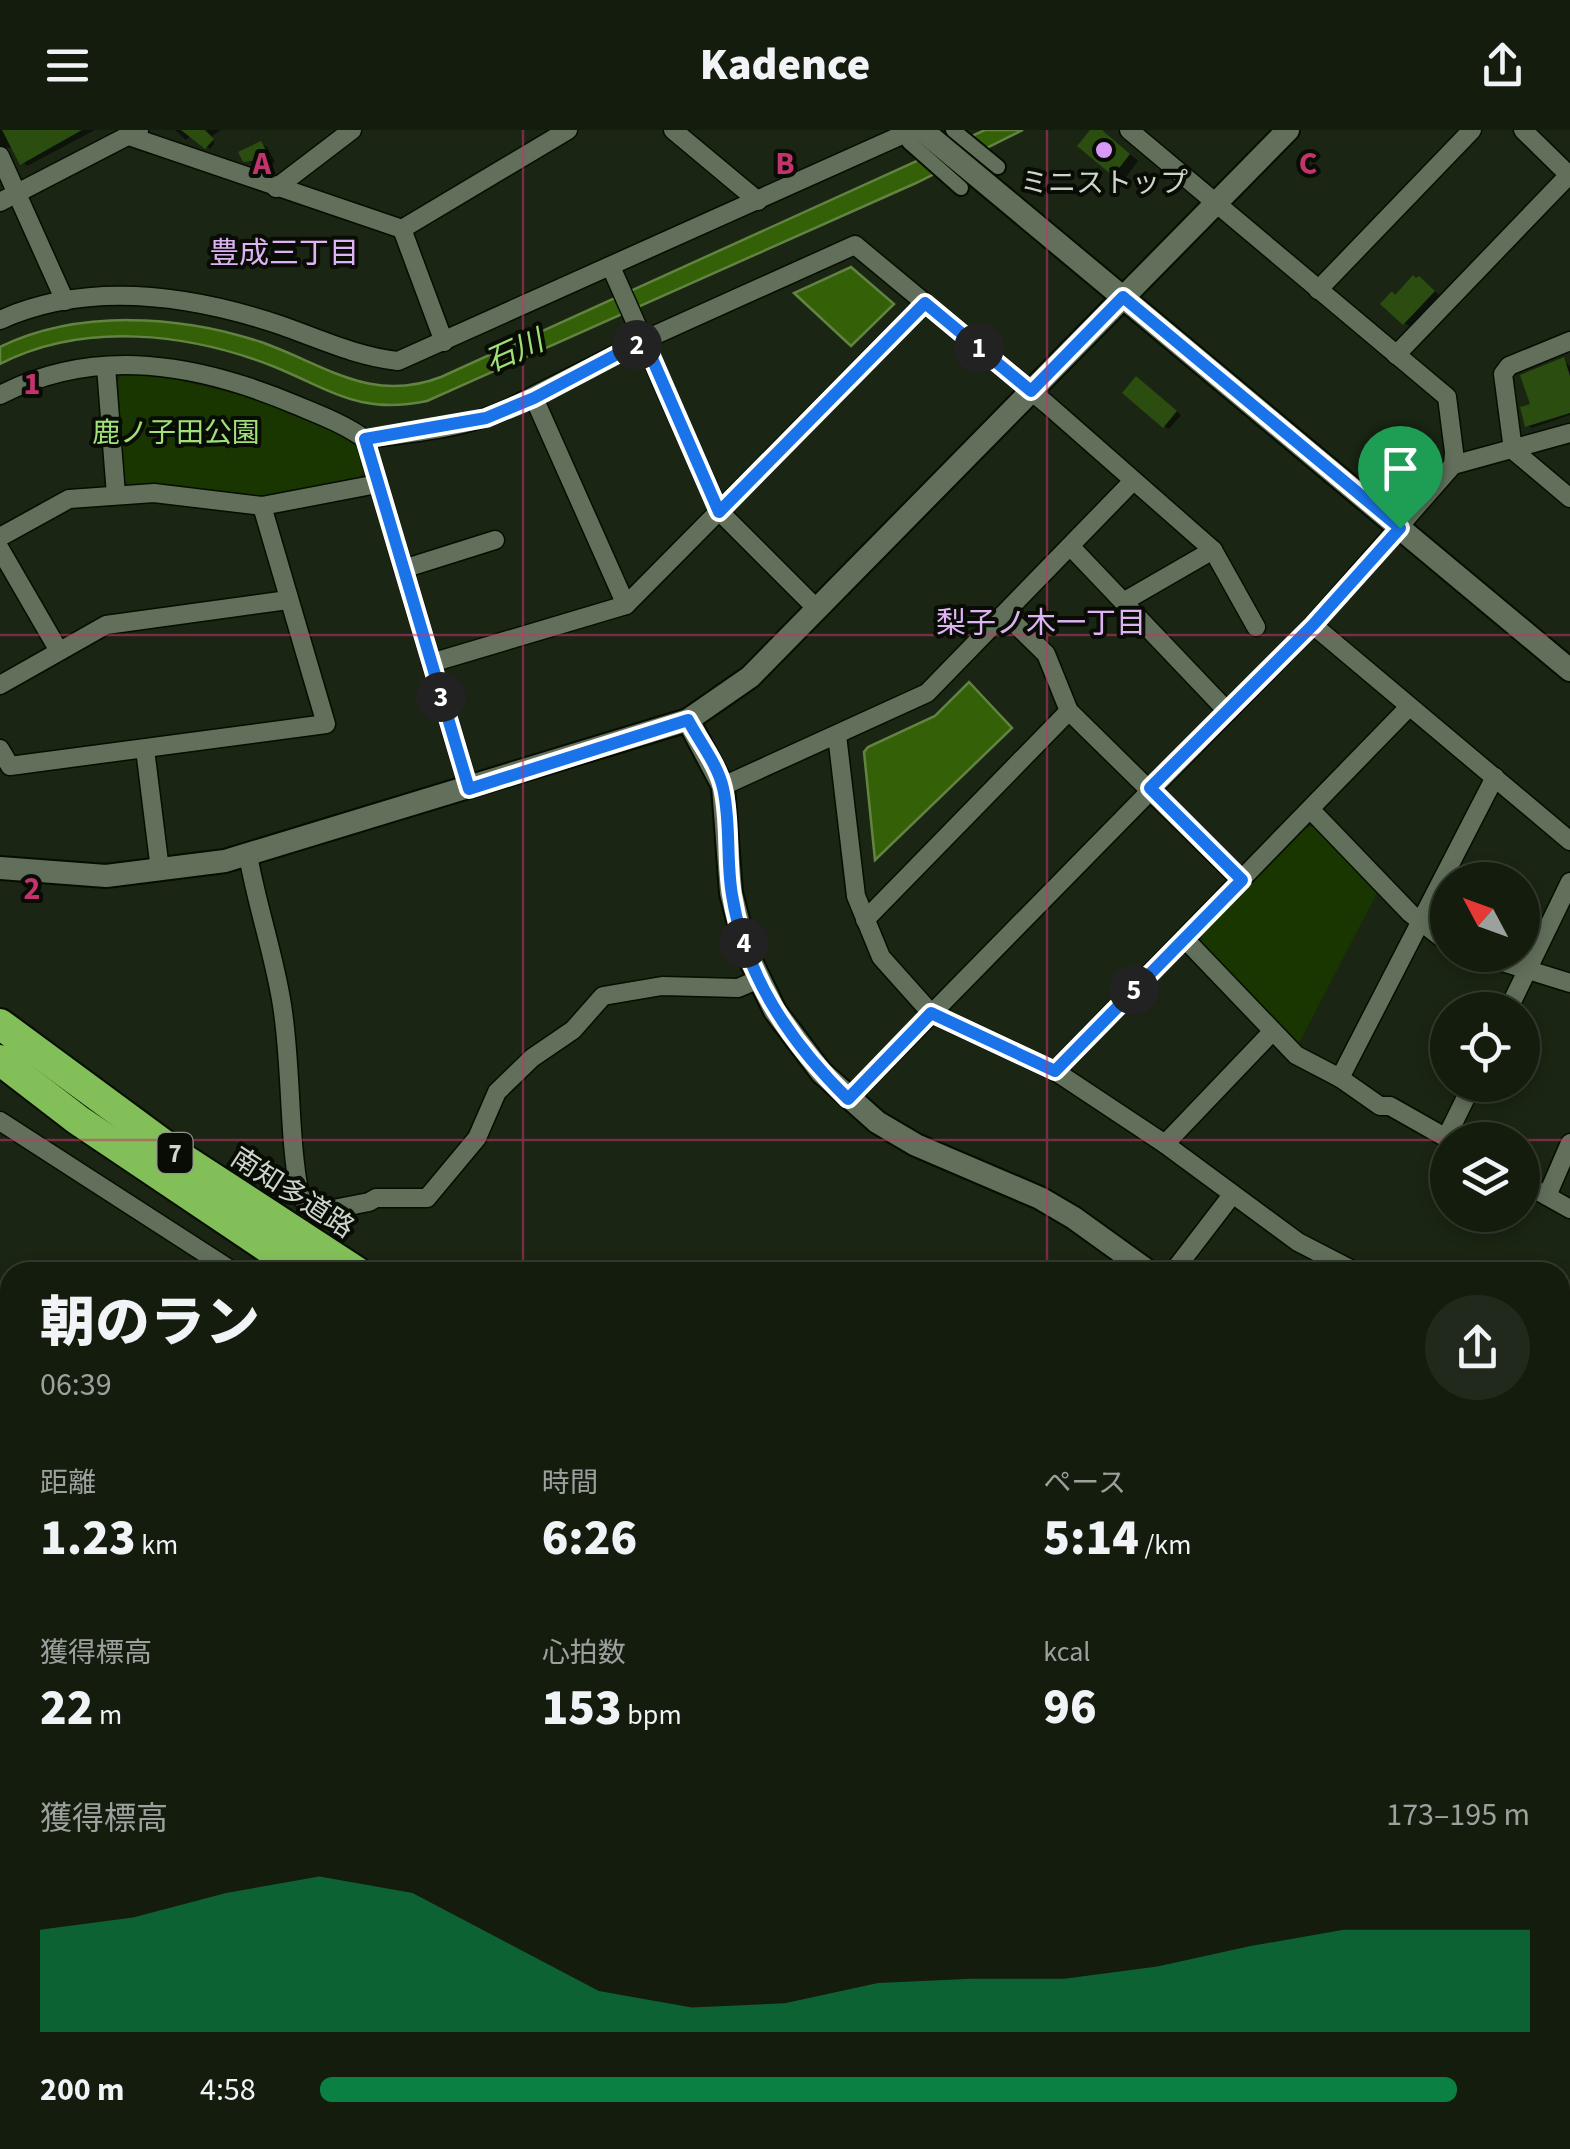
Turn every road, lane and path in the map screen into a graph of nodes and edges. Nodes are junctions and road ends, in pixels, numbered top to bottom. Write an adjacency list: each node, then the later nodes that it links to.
1 (352, 130): 14 (street)
2 (568, 130): 18 (street)
3 (673, 130): 16 (street)
4 (953, 130): 13 (street)
5 (1128, 130): 17 (street)
6 (1288, 130): 17 (street)
7 (1472, 130): 20 (street)
8 (1523, 130): 12 (street)
9 (135, 133): 14 (street); 15 (street)
10 (915, 134): 13 (street); 16 (street)
11 (0, 156): 15 (street)
12 (1569, 176): 28 (street)
13 (979, 177): 21 (street)
14 (276, 188): 18 (street)
15 (8, 198): 22 (street)
16 (758, 201): 19 (street)
17 (1216, 203): 20 (street); 21 (street)
18 (402, 229): 26 (street)
19 (611, 267): 25 (street); 26 (street)
20 (1318, 290): 28 (street)
21 (1123, 297): 30 (street); 43 (street)
22 (64, 301): 24 (street); 26 (street)
23 (925, 303): 25 (street); 30 (street); 42 (street)
24 (0, 320)
25 (642, 336): 32 (street); 42 (street)
26 (444, 342)
27 (1570, 342): 35 (street)
28 (1396, 354): 36 (street)
29 (106, 367): 31 (street); 34 (street); 39 (street)
30 (1031, 391): 37 (street); 53 (street)
31 (0, 395)
32 (534, 398): 34 (street); 52 (street)
33 (1570, 433): 35 (street)
34 (365, 439): 38 (street)
35 (1513, 450): 36 (street); 40 (street)
36 (1453, 465): 43 (street)
37 (1134, 482): 46 (street); 48 (street)
38 (377, 484): 41 (street); 49 (street)
39 (116, 495): 41 (street); 44 (street)
40 (1570, 498)
41 (262, 506): 50 (street)
42 (719, 512): 52 (street); 53 (street)
43 (1400, 528): 55 (street); 59 (street)
44 (0, 537)
45 (495, 540): 49 (street)
46 (1071, 547): 51 (street); 54 (street)
47 (0, 549): 57 (street)
48 (1213, 550): 51 (street); 56 (street)
49 (403, 570): 58 (street)
50 (288, 600): 57 (street); 66 (street)
51 (1124, 602): 63 (street)
52 (626, 605): 58 (street)
53 (818, 609): 64 (street)
54 (1005, 614): 62 (street); 65 (street)
55 (1313, 625): 61 (street); 63 (street)
56 (1256, 627)
57 (59, 651): 60 (street)
58 (431, 664): 71 (street)
59 (1570, 670)
60 (0, 685)
61 (1409, 706): 68 (street); 72 (street)
62 (1069, 711): 70 (street); 79 (street)
63 (1228, 712): 70 (street)
64 (688, 720): 69 (street); 71 (street)
65 (837, 735): 69 (street); 79 (street)
66 (145, 748): 67 (street); 76 (street)
67 (0, 750)
68 (1495, 777): 73 (street); 80 (street)
69 (723, 786): 85 (street)
70 (1150, 788): 77 (street); 87 (street)
71 (469, 789): 74 (street)
72 (1311, 810): 77 (street); 80 (street)
73 (1570, 840)
74 (248, 855): 76 (street); 85 (street)
75 (0, 868): 76 (street)
76 (160, 870)
77 (1242, 880): 82 (street)
78 (1570, 882): 83 (street)
79 (865, 920): 87 (street)
80 (1420, 923): 81 (street); 92 (street)
81 (1430, 930)
82 (1184, 938): 89 (street); 91 (street)
83 (1540, 945)
84 (1534, 972): 86 (street)
85 (758, 980): 93 (street)
86 (1570, 983)
87 (931, 1013): 91 (street); 93 (street)
88 (0, 1024): 104 (highway, 南知多道路 / 7)
89 (1272, 1032): 92 (street); 97 (street)
90 (0, 1060): 103 (highway, 7)
91 (1055, 1071): 97 (street)
92 (1340, 1078): 95 (street)
93 (848, 1099): 105 (street)
94 (0, 1122): 102 (street)
95 (1430, 1129)
96 (1570, 1143): 100 (street)
97 (1165, 1144): 99 (street)
98 (1540, 1192): 100 (street)
99 (1232, 1195): 106 (street); 107 (street)
100 (1547, 1196): 101 (street)
101 (1570, 1209)
102 (218, 1262)
103 (289, 1262)
104 (342, 1262)
105 (1135, 1262)
106 (1180, 1262)
107 (1337, 1262)

